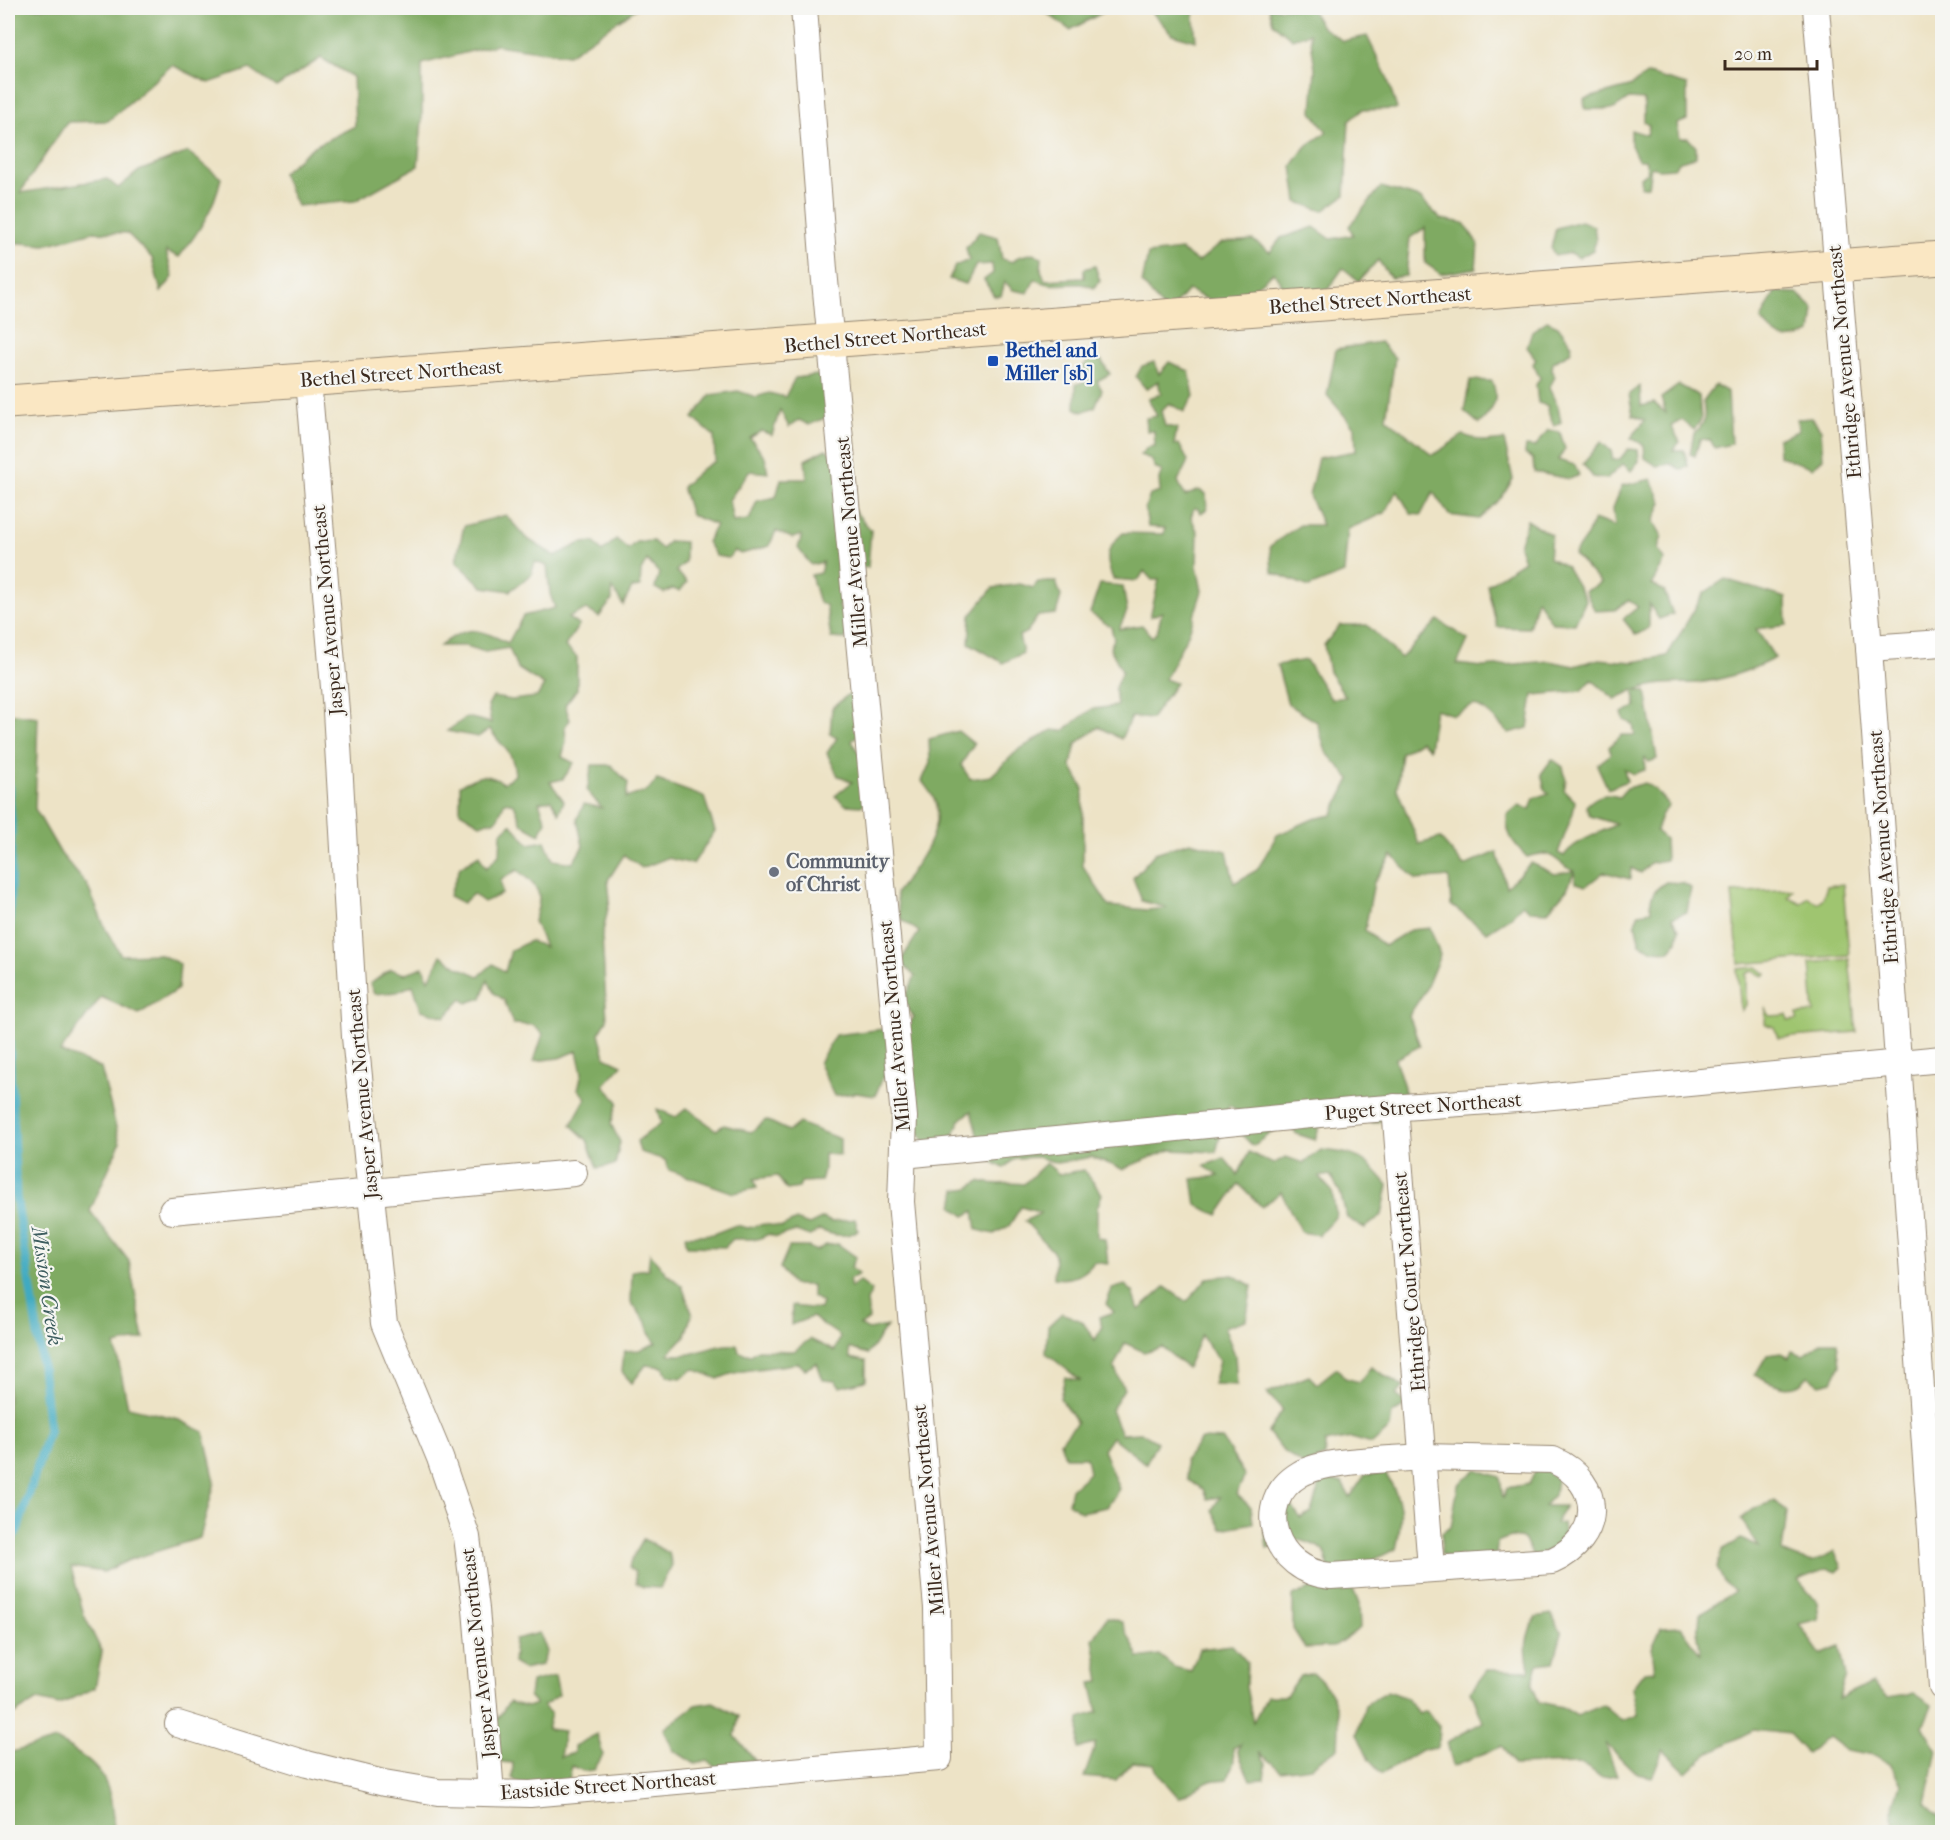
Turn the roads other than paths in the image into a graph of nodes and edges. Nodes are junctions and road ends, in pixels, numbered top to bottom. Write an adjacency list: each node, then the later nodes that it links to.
1 (804, 8): 5 (street, Miller Avenue Northeast)
2 (1816, 8): 4 (street, Ethridge Avenue Northeast)
3 (1942, 258): 4 (street, Bethel Street Northeast)
4 (1835, 267): 5 (street, Bethel Street Northeast); 9 (street, Ethridge Avenue Northeast)
5 (832, 342): 6 (street, Bethel Street Northeast); 13 (street, Miller Avenue Northeast)
6 (308, 380): 7 (street, Bethel Street Northeast); 15 (street, Jasper Avenue Northeast)
7 (8, 402)
8 (1942, 643): 9 (street)
9 (1869, 648): 11 (street, Ethridge Avenue Northeast)
10 (1942, 1059): 11 (street, Puget Street Northeast)
11 (1899, 1061): 12 (street, Puget Street Northeast); 17 (street, Ethridge Avenue Northeast)
12 (1395, 1107): 13 (street, Puget Street Northeast); 18 (street, Ethridge Court Northeast)
13 (903, 1155): 22 (street, Miller Avenue Northeast)
14 (574, 1173): 15 (street)
15 (370, 1192): 16 (street); 23 (street, Jasper Avenue Northeast)
16 (172, 1211)
17 (1934, 1449): 20 (street, Ethridge Avenue Northeast)
18 (1424, 1457): 19 (street, Ethridge Court Northeast); 19 (street); 19 (street)
19 (1431, 1568)
20 (1942, 1687)
21 (178, 1724): 23 (street, Eastside Street Northeast)
22 (939, 1758): 23 (street, Eastside Street Northeast)
23 (491, 1793)

